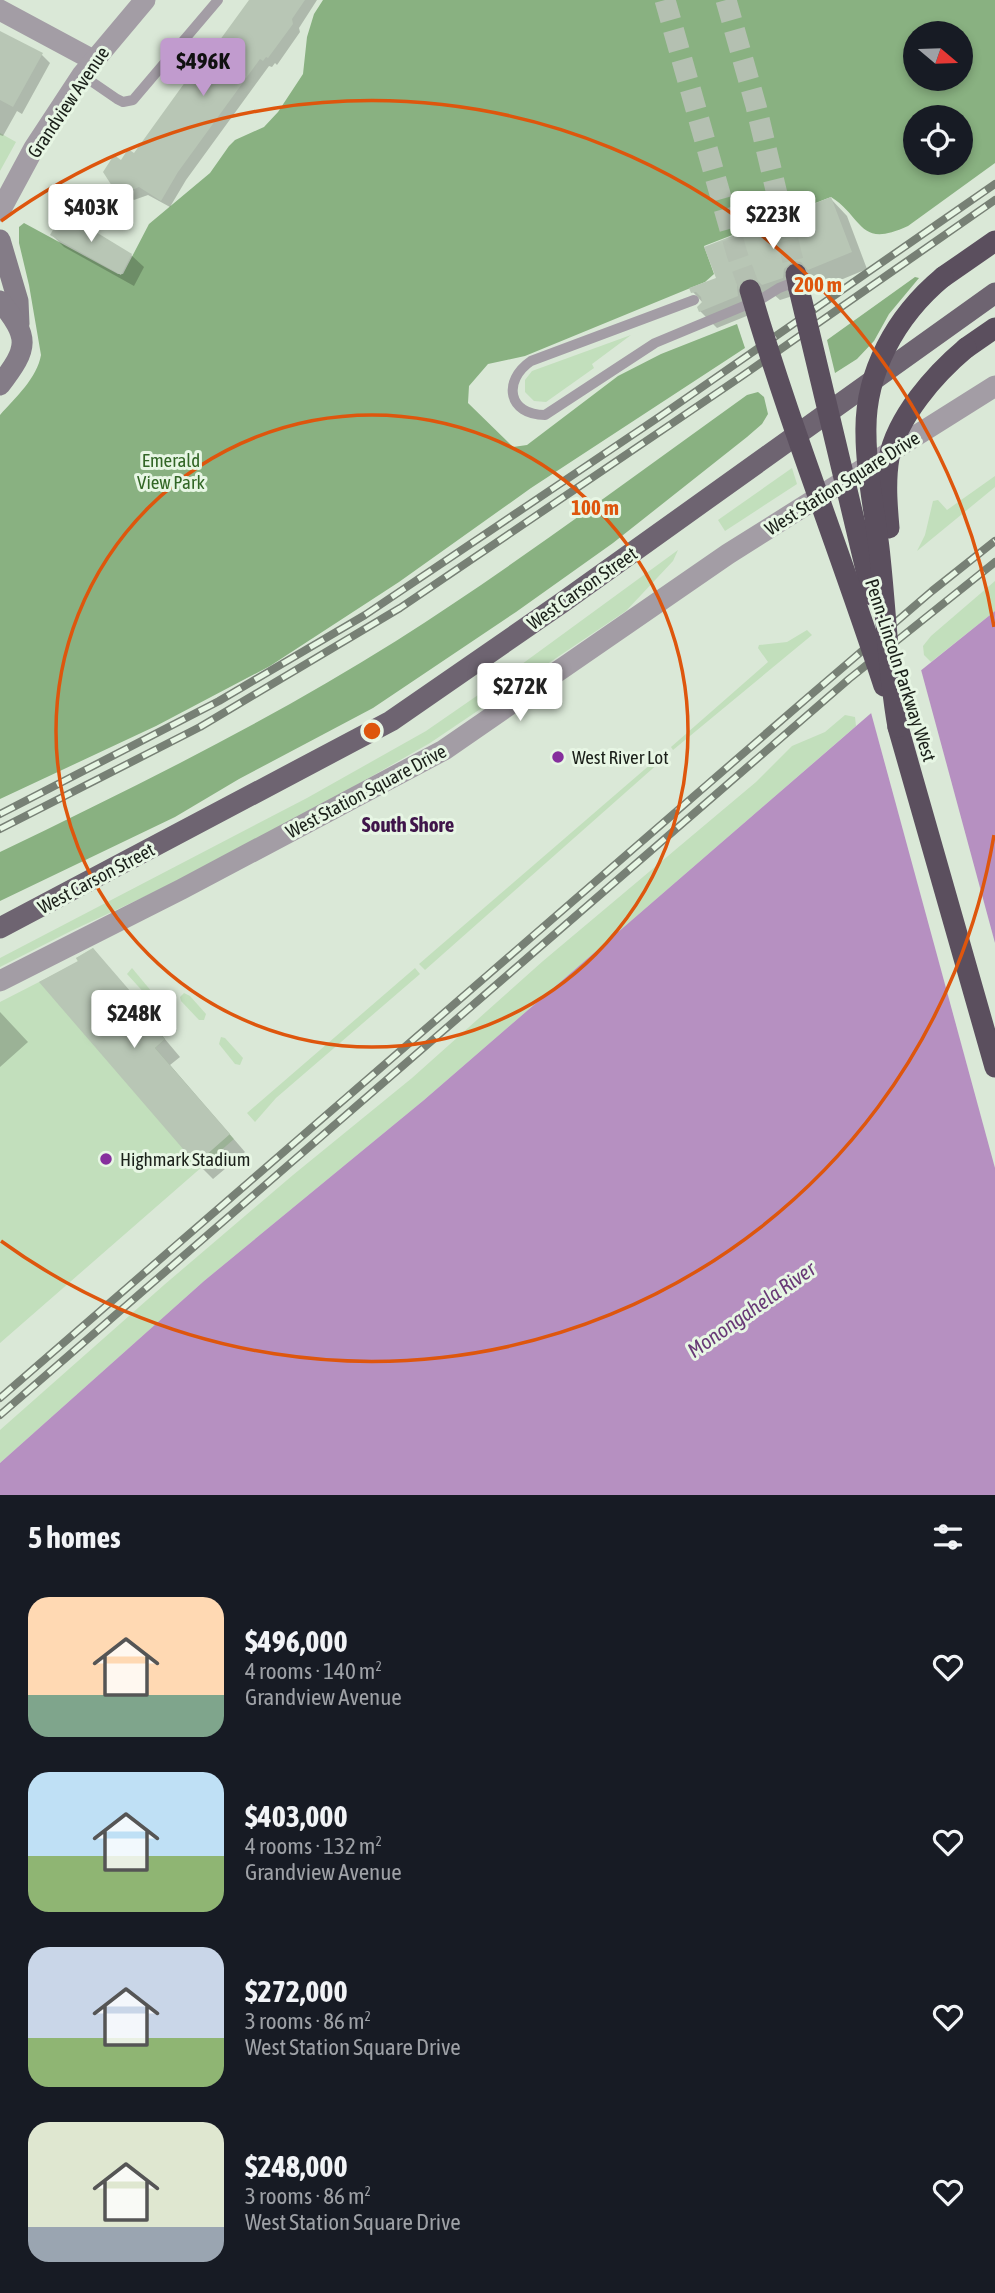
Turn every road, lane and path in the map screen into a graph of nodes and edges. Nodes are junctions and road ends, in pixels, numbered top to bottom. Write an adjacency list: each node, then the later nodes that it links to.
1 (145, 0): 4 (street, Grandview Avenue)
2 (218, 0): 4 (lane)
3 (0, 10): 4 (street)
4 (88, 68): 5 (street, Grandview Avenue)
5 (0, 211)
6 (0, 240): 13 (main road)
7 (995, 241): 17 (highway, bridge)
8 (797, 281): 12 (lane); 17 (highway, Penn-Lincoln Parkway West, bridge)
9 (750, 290): 17 (highway, Penn-Lincoln Parkway West, bridge)
10 (995, 293): 18 (main road, West Carson Street)
11 (0, 300): 13 (main road)
12 (694, 300)
13 (19, 324): 15 (main road)
14 (995, 328): 17 (highway, bridge)
15 (0, 385)
16 (995, 386): 19 (street, West Station Square Drive)
17 (903, 732): 20 (highway, Penn-Lincoln Parkway West); 21 (highway, Penn-Lincoln Parkway West)
18 (0, 928)
19 (0, 981)
20 (995, 1044)
21 (995, 1067)

